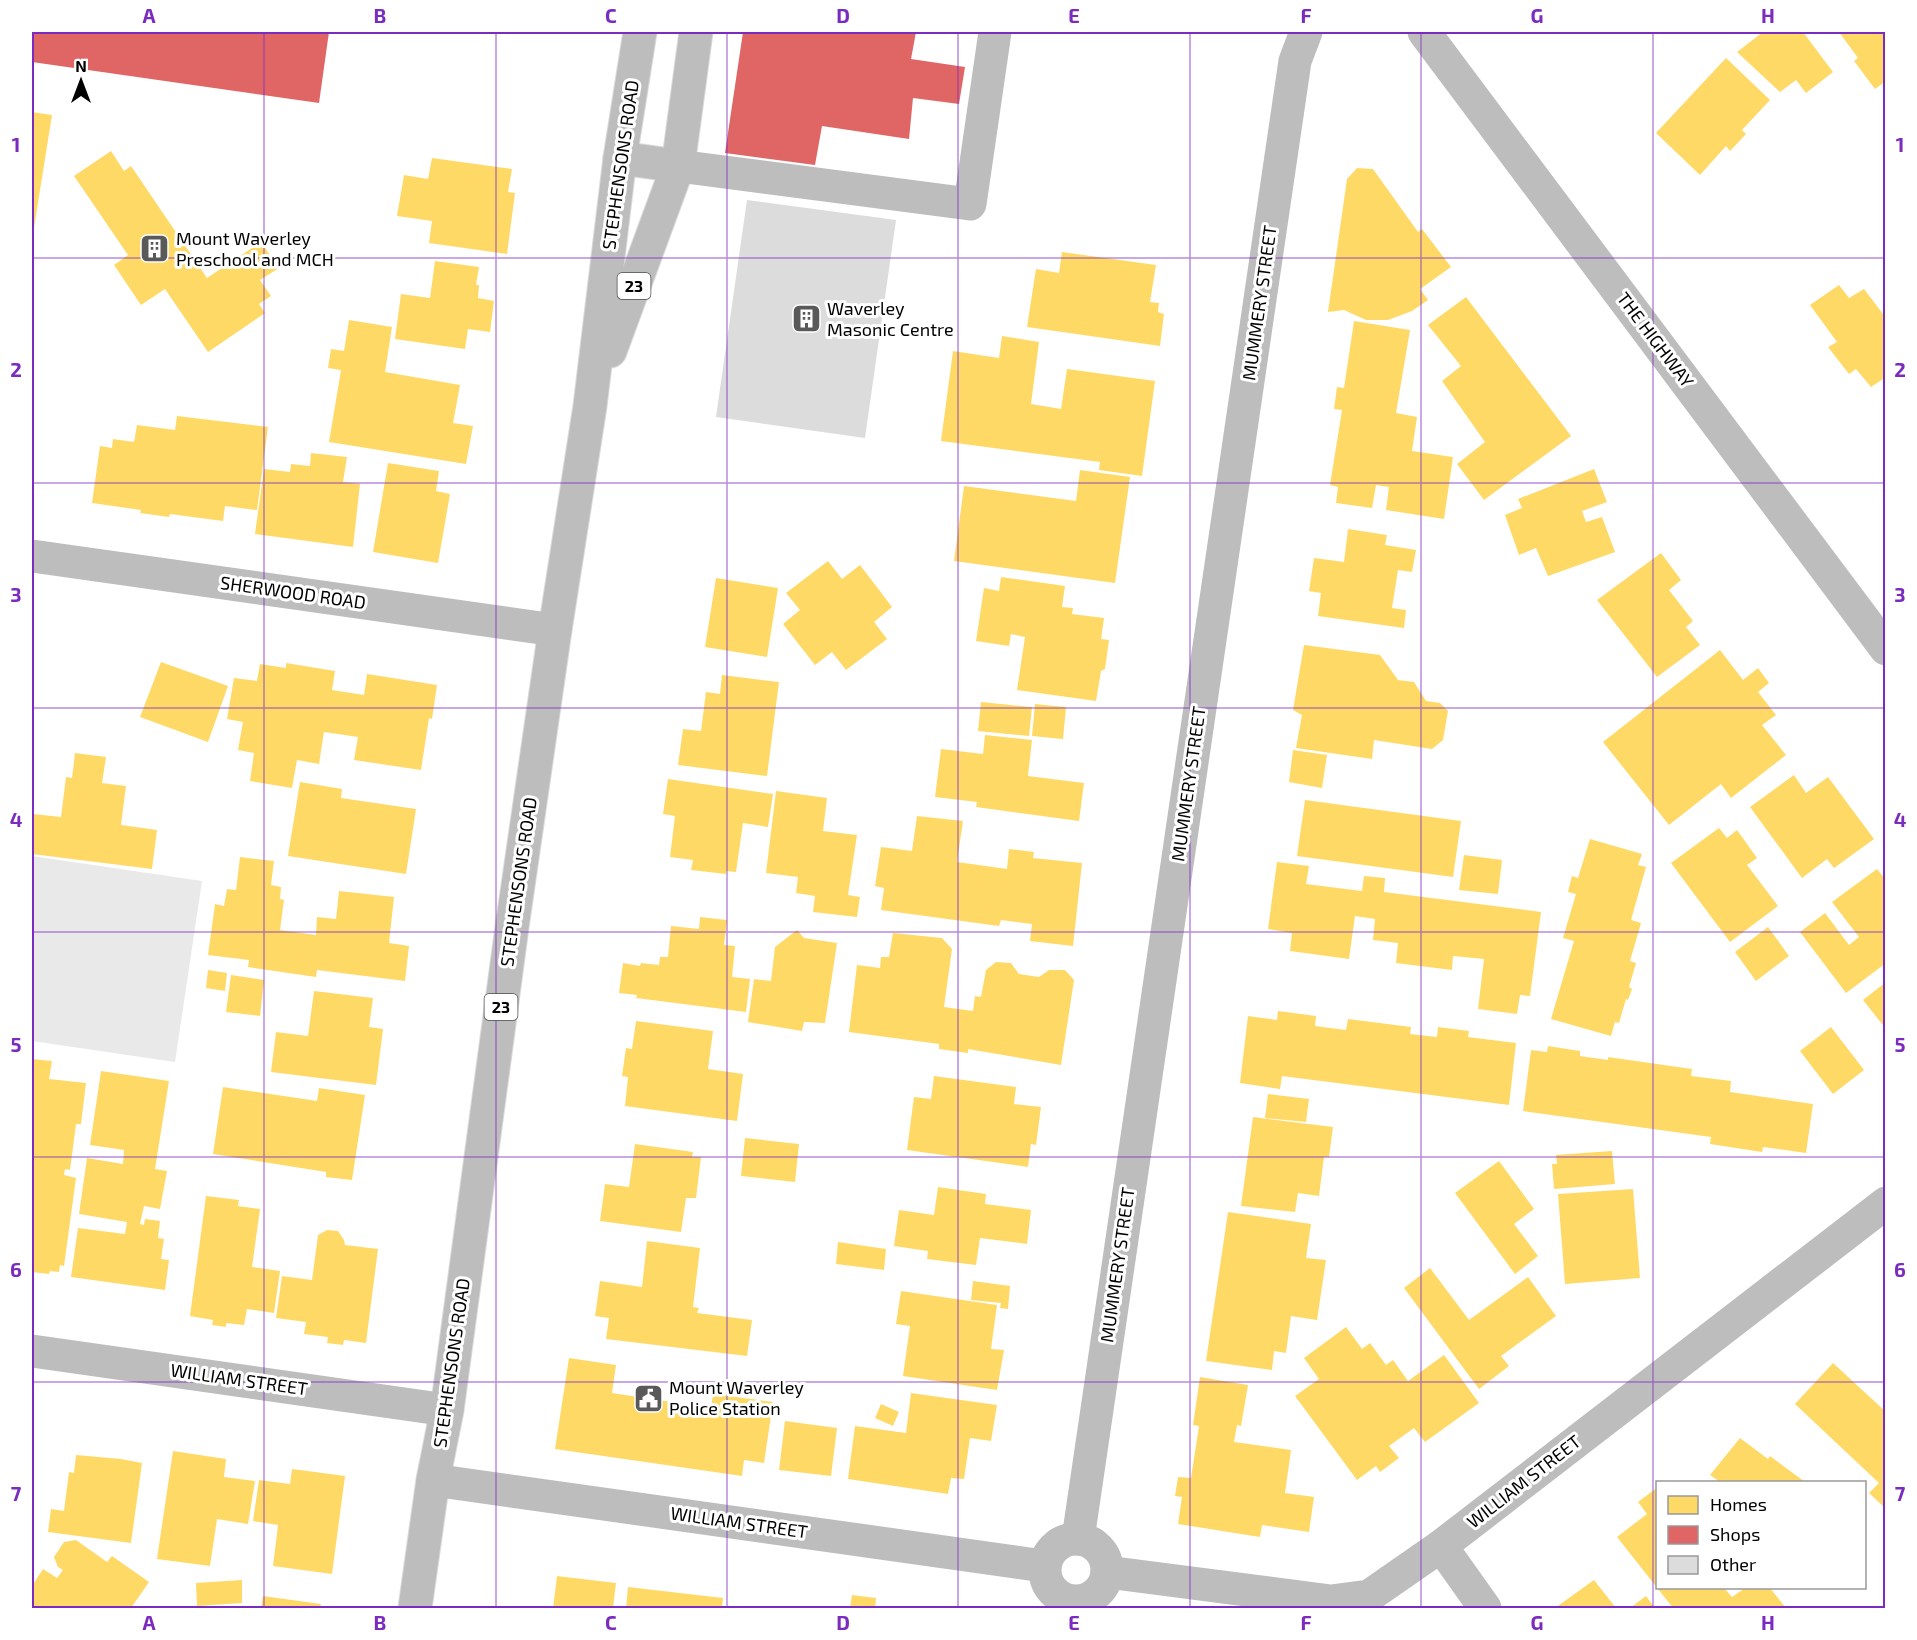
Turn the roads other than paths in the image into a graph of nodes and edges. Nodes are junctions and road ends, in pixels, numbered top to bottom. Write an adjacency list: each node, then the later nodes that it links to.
1 (640, 32): 6 (street, STEPHENSONS ROAD / 23)
2 (696, 32): 7 (street, STEPHENSONS ROAD / 23)
3 (995, 32): 7 (street)
4 (1306, 32): 16 (street, MUMMERY STREET)
5 (1424, 32): 11 (street, THE HIGHWAY)
6 (620, 158): 7 (street); 8 (street, STEPHENSONS ROAD / 23)
7 (678, 166): 8 (street, STEPHENSONS ROAD / 23)
8 (590, 406): 10 (street, STEPHENSONS ROAD / 23)
9 (32, 556): 10 (street, SHERWOOD ROAD)
10 (555, 630): 14 (street, STEPHENSONS ROAD / 23)
11 (1886, 649)
12 (1886, 1203): 17 (street, WILLIAM STREET)
13 (32, 1351): 14 (street, WILLIAM STREET)
14 (447, 1410): 15 (street, STEPHENSONS ROAD / 23)
15 (433, 1480): 18 (street, WILLIAM STREET); 21 (street, STEPHENSONS ROAD / 23)
16 (1078, 1539): 18 (street); 19 (street)
17 (1441, 1546): 19 (street, WILLIAM STREET); 22 (street)
18 (1044, 1566): 20 (street)
19 (1107, 1572): 20 (street)
20 (1069, 1605)
21 (415, 1608)
22 (1485, 1608)

